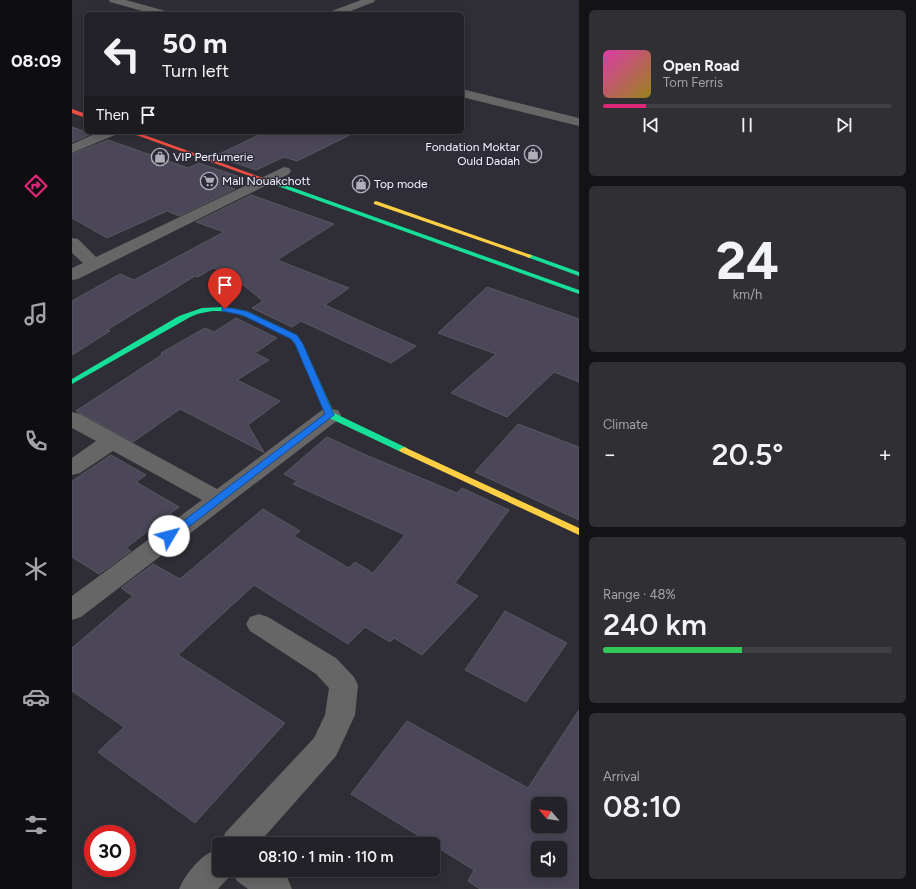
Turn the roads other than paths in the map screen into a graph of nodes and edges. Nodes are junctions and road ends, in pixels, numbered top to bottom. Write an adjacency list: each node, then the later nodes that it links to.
1 (114, 0): 3 (street)
2 (370, 0): 4 (street)
3 (158, 12)
4 (338, 12)
5 (464, 93): 8 (street)
6 (72, 111): 7 (street)
7 (84, 115)
8 (579, 122)
9 (106, 134): 11 (street)
10 (137, 134): 12 (street)
11 (72, 149)
12 (278, 172): 15 (street); 18 (street)
13 (366, 199): 16 (street)
14 (72, 243): 15 (street)
15 (93, 264): 17 (street)
16 (579, 274)
17 (72, 275)
18 (579, 292)
19 (72, 382): 20 (street)
20 (330, 415): 24 (street); 25 (street)
21 (72, 419): 22 (street)
22 (112, 441): 23 (street); 24 (street)
23 (72, 468)
24 (218, 499): 26 (street)
25 (579, 532)
26 (72, 610)
27 (259, 624): 28 (street)
28 (243, 837)
29 (212, 872): 31 (street)
30 (259, 877): 32 (street)
31 (196, 889)
32 (275, 889)

